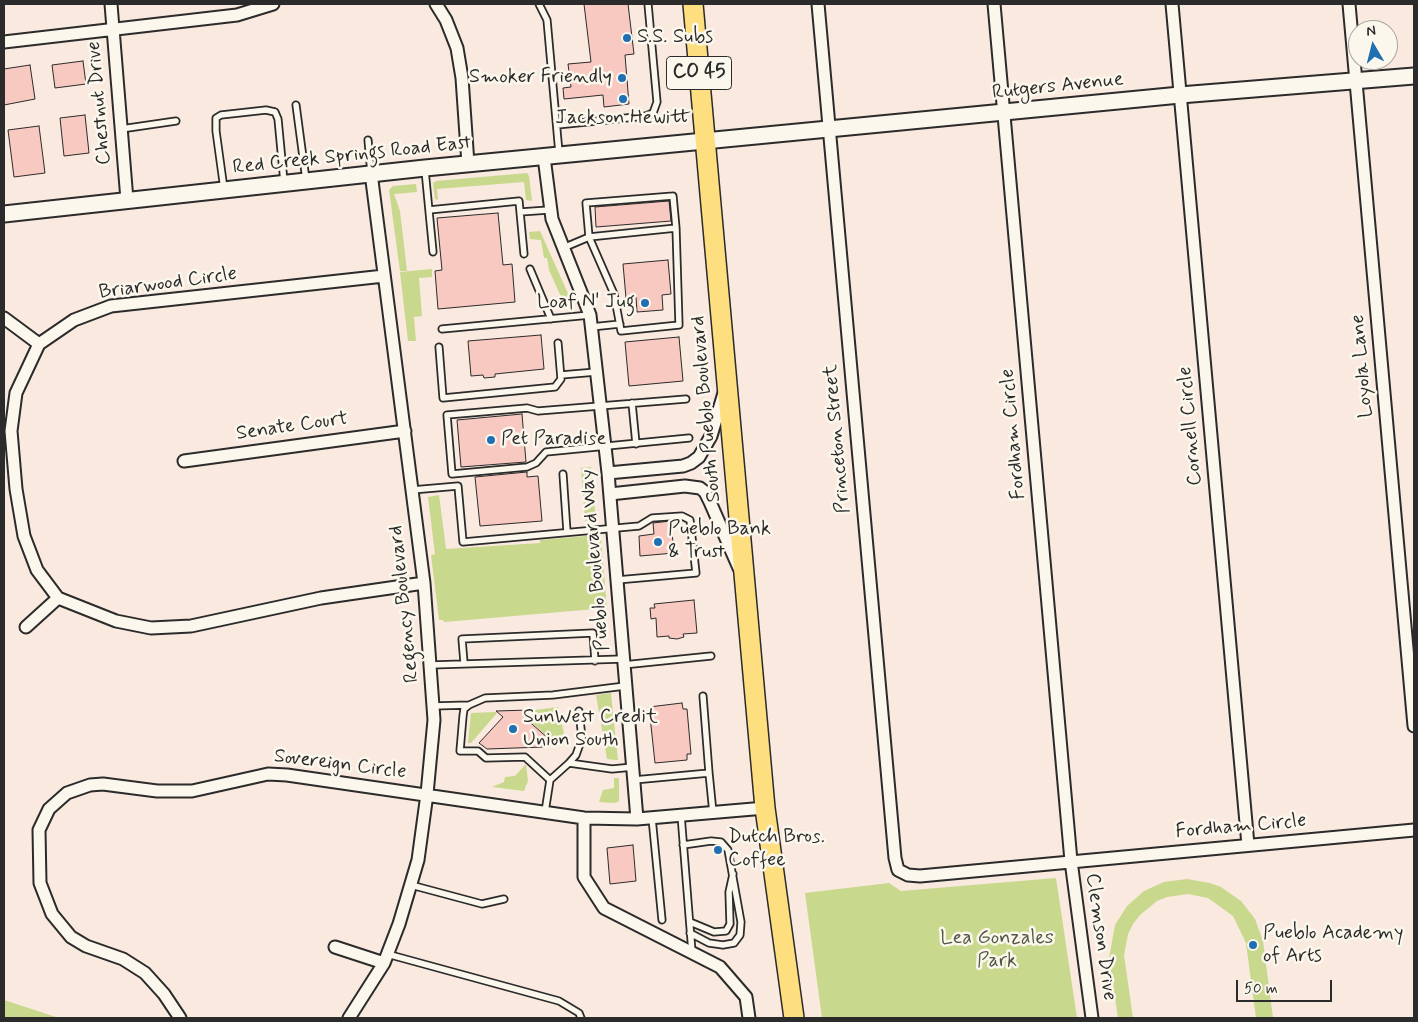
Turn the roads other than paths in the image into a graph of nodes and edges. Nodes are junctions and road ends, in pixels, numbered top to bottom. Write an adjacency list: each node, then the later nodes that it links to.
1 (111, 4): 11 (street, Chestnut Drive)
2 (273, 4): 11 (street)
3 (436, 4): 26 (street)
4 (539, 4): 19 (lane)
5 (648, 4): 19 (lane)
6 (693, 4): 23 (main road, South Pueblo Boulevard / CO 45)
7 (818, 4): 21 (street, Princeton Street)
8 (994, 4): 17 (street, Fordham Circle)
9 (1172, 4): 15 (street, Cornell Circle)
10 (1349, 4): 14 (street, Loyola Lane)
11 (113, 28): 12 (street); 20 (street, Chestnut Drive)
12 (4, 42)
13 (1414, 76): 14 (street, Rutgers Avenue)
14 (1356, 81): 15 (street, Rutgers Avenue); 75 (street, Loyola Lane)
15 (1180, 95): 17 (street, Rutgers Avenue); 102 (street, Cornell Circle)
16 (296, 104): 29 (lane)
17 (1004, 112): 21 (street, Rutgers Avenue); 103 (street, Fordham Circle)
18 (176, 121): 20 (lane)
19 (557, 125): 24 (lane)
20 (121, 129): 32 (street, Chestnut Drive)
21 (829, 129): 23 (street, Rutgers Avenue); 104 (street, Princeton Street)
22 (368, 140): 28 (lane)
23 (706, 142): 24 (street, Red Creek Springs Road East); 55 (main road, South Pueblo Boulevard / CO 45)
24 (560, 155): 25 (street, Red Creek Springs Road East)
25 (544, 157): 26 (street, Red Creek Springs Road East); 34 (street, Pueblo Boulevard Way)
26 (468, 164): 27 (street, Red Creek Springs Road East)
27 (425, 168): 28 (street, Red Creek Springs Road East); 33 (lane)
28 (371, 173): 29 (street, Red Creek Springs Road East); 43 (street, Regency Boulevard)
29 (306, 180): 30 (street, Red Creek Springs Road East)
30 (284, 183): 31 (street, Red Creek Springs Road East); 31 (lane)
31 (224, 189): 32 (street, Red Creek Springs Road East)
32 (126, 200): 36 (street, Red Creek Springs Road East)
33 (429, 210): 35 (lane); 40 (lane)
34 (550, 210): 35 (lane); 39 (street, Pueblo Boulevard Way)
35 (520, 212): 41 (lane)
36 (4, 214)
37 (676, 228): 38 (lane); 38 (lane); 47 (lane)
38 (589, 237): 39 (lane); 47 (lane)
39 (563, 248): 44 (street, Pueblo Boulevard Way)
40 (432, 252)
41 (524, 254)
42 (530, 269): 46 (lane)
43 (384, 276): 51 (street, Briarwood Circle); 59 (street, Regency Boulevard)
44 (590, 315): 46 (lane); 48 (street, Pueblo Boulevard Way)
45 (4, 318): 51 (street)
46 (551, 319): 49 (lane)
47 (620, 324): 48 (lane)
48 (591, 327): 53 (street, Pueblo Boulevard Way)
49 (442, 329)
50 (558, 343): 54 (lane)
51 (39, 344): 73 (street)
52 (439, 347): 54 (lane)
53 (596, 372): 54 (lane); 58 (street, Pueblo Boulevard Way)
54 (560, 374)
55 (728, 382): 64 (street); 72 (main road, South Pueblo Boulevard / CO 45)
56 (686, 399): 57 (lane)
57 (632, 404): 58 (lane); 61 (lane)
58 (600, 406): 62 (street, Pueblo Boulevard Way); 62 (lane)
59 (405, 432): 63 (street, Senate Court); 66 (street, Regency Boulevard)
60 (689, 438): 61 (lane)
61 (636, 444): 62 (lane)
62 (605, 447): 64 (street, Pueblo Boulevard Way)
63 (184, 461)
64 (608, 473): 67 (street, Pueblo Boulevard Way)
65 (563, 474): 69 (lane)
66 (412, 490): 69 (lane); 71 (street, Regency Boulevard)
67 (610, 494): 68 (street, Pueblo Boulevard Way); 72 (street)
68 (612, 528): 69 (lane); 70 (street, Pueblo Boulevard Way); 70 (lane)
69 (567, 532)
70 (616, 580): 78 (street, Pueblo Boulevard Way)
71 (424, 583): 73 (street); 79 (street, Regency Boulevard)
72 (746, 584): 93 (main road, South Pueblo Boulevard / CO 45)
73 (58, 598): 74 (street)
74 (26, 627)
75 (1411, 652): 86 (street, Loyola Lane)
76 (711, 656): 78 (lane)
77 (595, 660): 78 (lane); 80 (lane); 80 (lane)
78 (623, 662): 81 (street, Pueblo Boulevard Way)
79 (432, 664): 80 (lane); 84 (street, Regency Boulevard)
80 (464, 664)
81 (625, 686): 83 (lane); 88 (street, Pueblo Boulevard Way)
82 (703, 696): 89 (lane)
83 (469, 705): 84 (lane); 90 (lane)
84 (433, 706): 92 (street, Regency Boulevard)
85 (579, 711): 87 (lane)
86 (1414, 726)
87 (569, 763): 88 (lane); 90 (lane)
88 (632, 766): 91 (street, Pueblo Boulevard Way)
89 (709, 773): 91 (lane); 95 (lane)
90 (550, 780): 94 (lane)
91 (634, 780): 99 (street, Pueblo Boulevard Way)
92 (427, 794): 94 (street, Sovereign Circle); 106 (street, Regency Boulevard); 114 (street, Sovereign Circle)
93 (766, 808): 95 (street, Sovereign Circle); 118 (main road, South Pueblo Boulevard / CO 45)
94 (545, 812): 97 (street, Sovereign Circle)
95 (713, 813): 96 (street, Sovereign Circle)
96 (681, 815): 98 (street, Sovereign Circle); 101 (lane)
97 (584, 818): 99 (street, Sovereign Circle); 112 (street)
98 (652, 818): 99 (street, Sovereign Circle); 108 (lane)
99 (637, 819)
100 (1414, 830): 102 (street, Fordham Circle)
101 (683, 845): 105 (lane); 109 (lane)
102 (1248, 845): 103 (street, Fordham Circle)
103 (1071, 861): 104 (street, Fordham Circle); 119 (street, Clemson Drive)
104 (898, 870)
105 (733, 872): 109 (lane); 110 (lane)
106 (411, 884): 107 (lane); 113 (street, Regency Boulevard)
107 (504, 899)
108 (662, 920)
109 (690, 922): 110 (lane)
110 (690, 933): 112 (lane)
111 (335, 947): 113 (street)
112 (692, 952): 117 (street)
113 (386, 958): 115 (street, Regency Boulevard); 116 (lane)
114 (180, 1018)
115 (349, 1018)
116 (581, 1018)
117 (749, 1018)
118 (794, 1018)
119 (1092, 1018)

